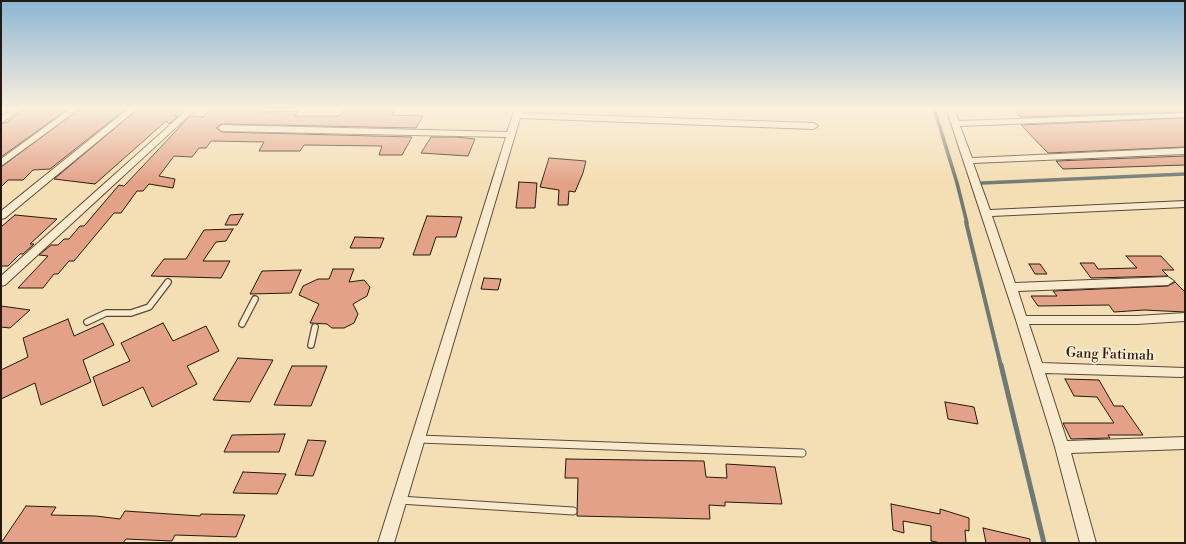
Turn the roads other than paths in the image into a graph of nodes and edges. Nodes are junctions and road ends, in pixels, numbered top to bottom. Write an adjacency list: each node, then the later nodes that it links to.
1 (41, 133): 9 (street)
2 (103, 133): 12 (street)
3 (165, 133): 14 (street)
4 (444, 133): 6 (street)
5 (959, 133): 8 (street)
6 (510, 135): 26 (street)
7 (1185, 151): 8 (street)
8 (968, 161): 11 (street)
9 (1, 163)
10 (1185, 204): 11 (street)
11 (987, 213): 16 (street)
12 (1, 216)
13 (1168, 281): 16 (street)
14 (1, 282)
15 (168, 282): 20 (lane)
16 (1012, 287): 19 (street)
17 (254, 299): 21 (lane)
18 (1185, 317): 19 (street)
19 (1022, 320): 24 (street)
20 (87, 322)
21 (242, 324)
22 (315, 327): 23 (lane)
23 (311, 345)
24 (1037, 368): 25 (street, Gang Fatimah); 28 (street)
25 (1182, 372)
26 (418, 440): 29 (lane); 30 (street)
27 (1185, 443): 28 (street)
28 (1062, 447): 33 (street)
29 (802, 453)
30 (399, 500): 31 (lane); 32 (street)
31 (574, 511)
32 (386, 543)
33 (1088, 543)

